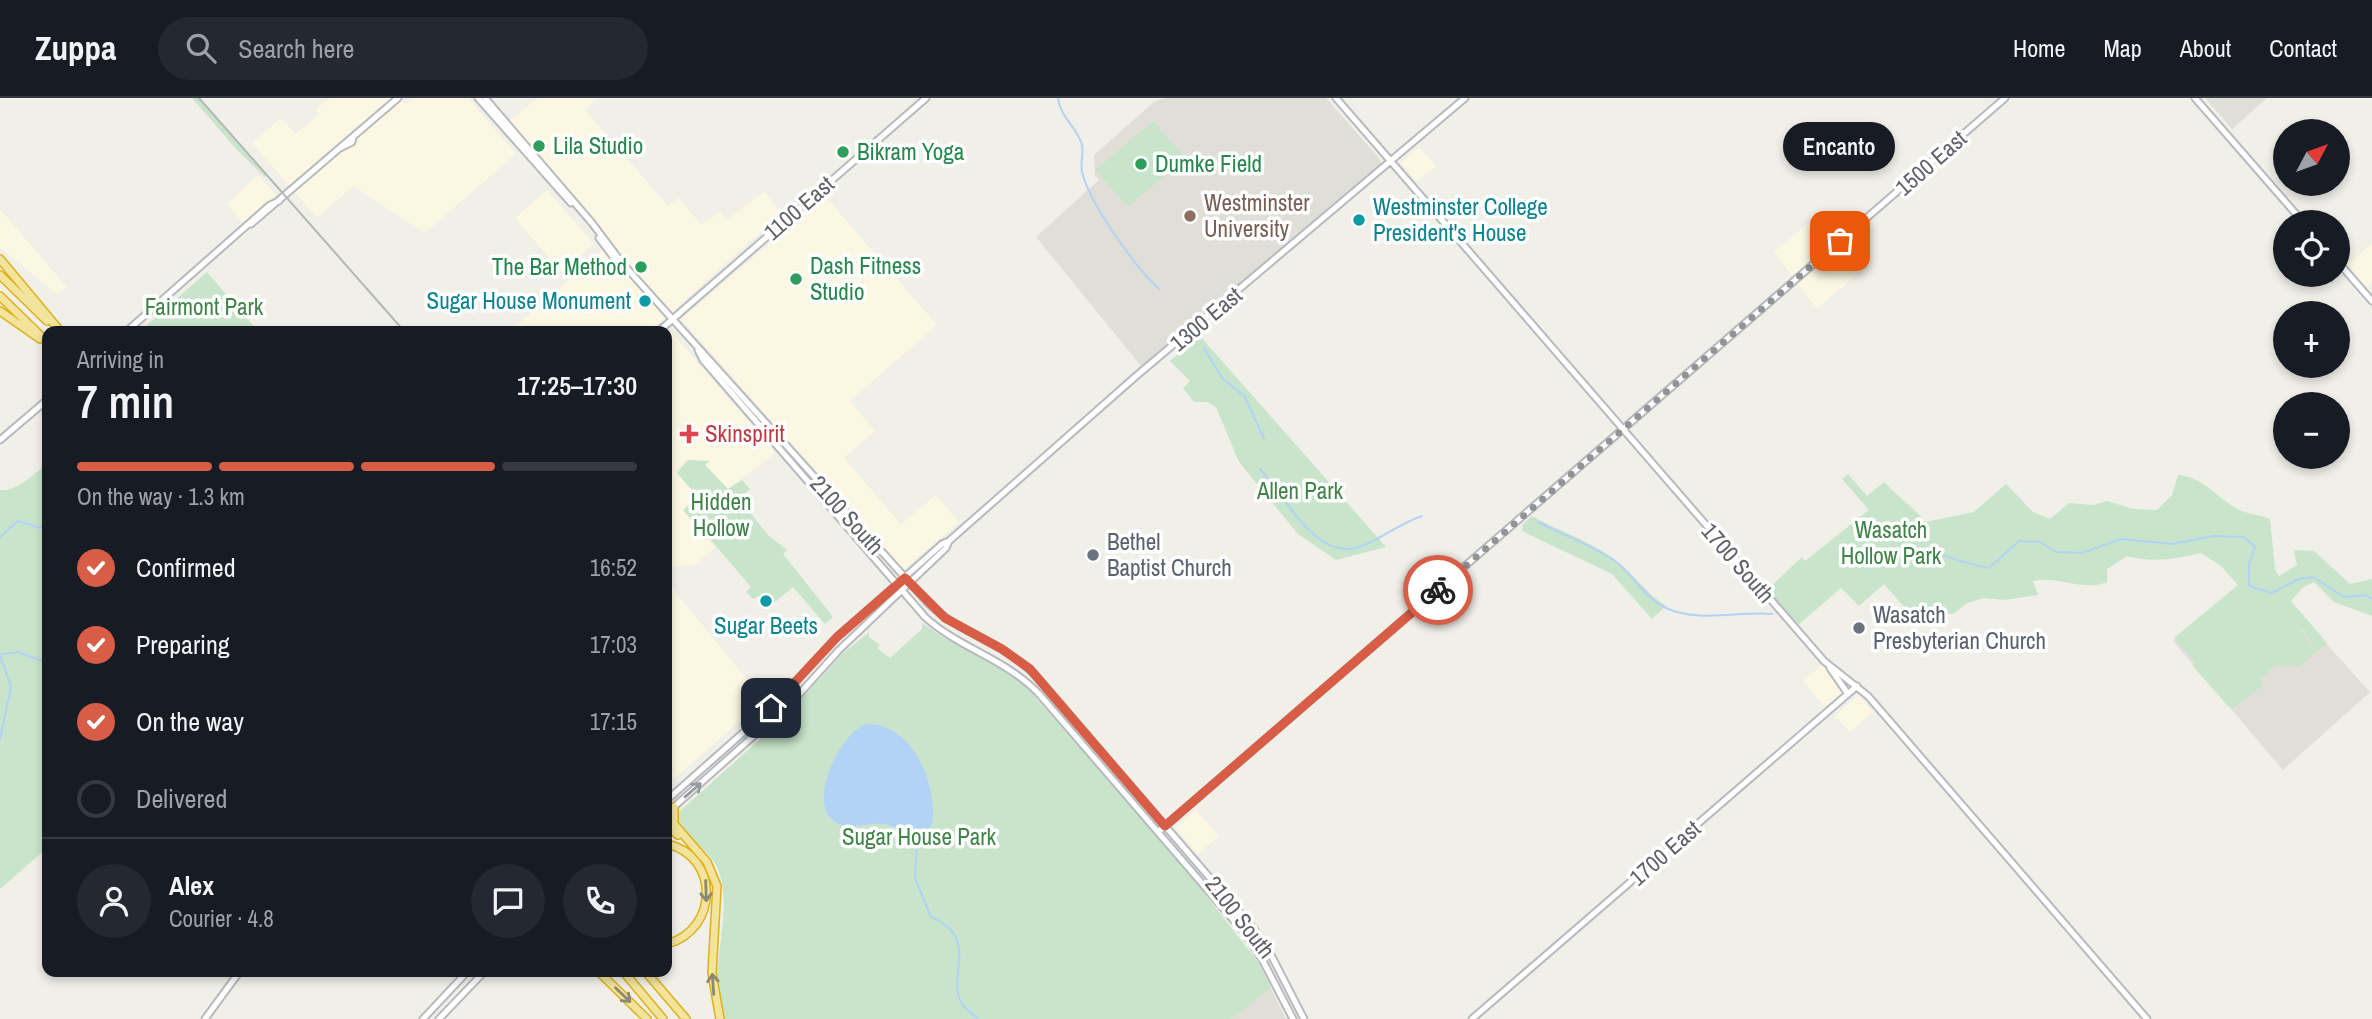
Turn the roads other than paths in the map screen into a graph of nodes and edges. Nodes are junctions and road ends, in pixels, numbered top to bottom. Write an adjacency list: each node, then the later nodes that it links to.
1 (398, 98): 27 (main road)
2 (478, 98): 9 (main road, 2100 South)
3 (485, 98): 10 (main road, 2100 South)
4 (926, 98): 24 (main road, 1100 East)
5 (1336, 98): 11 (main road, 1700 South)
6 (1465, 98): 11 (main road, 1300 East)
7 (2005, 98): 35 (main road, 1500 East)
8 (2195, 98): 14 (main road)
9 (497, 120): 10 (main road); 12 (main road, 2100 South)
10 (509, 127): 13 (main road, 2100 South)
11 (1391, 162): 35 (main road, 1700 South); 39 (main road, 1300 East)
12 (540, 169): 13 (main road); 15 (main road, 2100 South)
13 (561, 187): 16 (main road, 2100 South)
14 (2293, 210)
15 (602, 244): 16 (main road); 18 (main road, 2100 South)
16 (615, 253): 18 (main road, 2100 South)
17 (0, 259): 26 (highway)
18 (622, 263): 24 (main road, 2100 South)
19 (0, 275): 25 (highway)
20 (2350, 276): 22 (main road)
21 (0, 296): 29 (highway)
22 (2372, 301)
23 (0, 311): 30 (highway)
24 (671, 319): 28 (main road, 1100 East); 31 (main road, 2100 South)
25 (54, 326)
26 (55, 326)
27 (133, 326)
28 (664, 326)
29 (42, 338)
30 (42, 340)
31 (696, 347): 33 (main road, 2100 South); 34 (main road, 2100 South)
32 (42, 404): 36 (main road)
33 (750, 414): 34 (main road); 37 (main road, 2100 South)
34 (769, 427): 38 (main road, 2100 South)
35 (1622, 429): 44 (main road, 1700 South); 49 (main road, 1500 East)
36 (0, 440)
37 (810, 483): 38 (main road); 41 (main road, 2100 South)
38 (846, 514): 40 (main road, 2100 South)
39 (949, 541): 40 (main road, 1300 East); 42 (main road, 1300 East)
40 (905, 578): 41 (main road, 1300 East); 42 (main road, 2100 South)
41 (897, 584): 43 (main road, 2100 South); 47 (main road, 1300 East)
42 (911, 584): 43 (main road, 1300 East); 49 (main road, 2100 South)
43 (903, 592): 48 (main road, 1300 East, one-way to 43); 51 (main road, 2100 South)
44 (1828, 666): 45 (main road, 1700 South); 46 (main road)
45 (1857, 686): 46 (main road, 1700 East); 71 (main road, 1700 South)
46 (1848, 694): 70 (main road, 1700 East)
47 (672, 796)
48 (674, 807): 53 (highway)
49 (1165, 826): 51 (main road, 1500 East); 69 (main road, 2100 South)
50 (672, 829): 53 (highway)
51 (1158, 832): 68 (main road, 2100 South)
52 (672, 846): 54 (highway, one-way to 54)
53 (700, 853): 67 (highway, one-way to 53)
54 (672, 942)
55 (236, 977): 61 (main road)
56 (462, 977): 62 (main road)
57 (479, 977): 63 (main road)
58 (604, 977): 64 (highway, one-way to 64)
59 (628, 977): 65 (highway)
60 (650, 977): 66 (highway)
61 (205, 1019)
62 (423, 1019)
63 (439, 1019)
64 (647, 1019)
65 (663, 1019)
66 (686, 1019)
67 (720, 1019)
68 (1293, 1019)
69 (1304, 1019)
70 (1472, 1019)
71 (2147, 1019)

